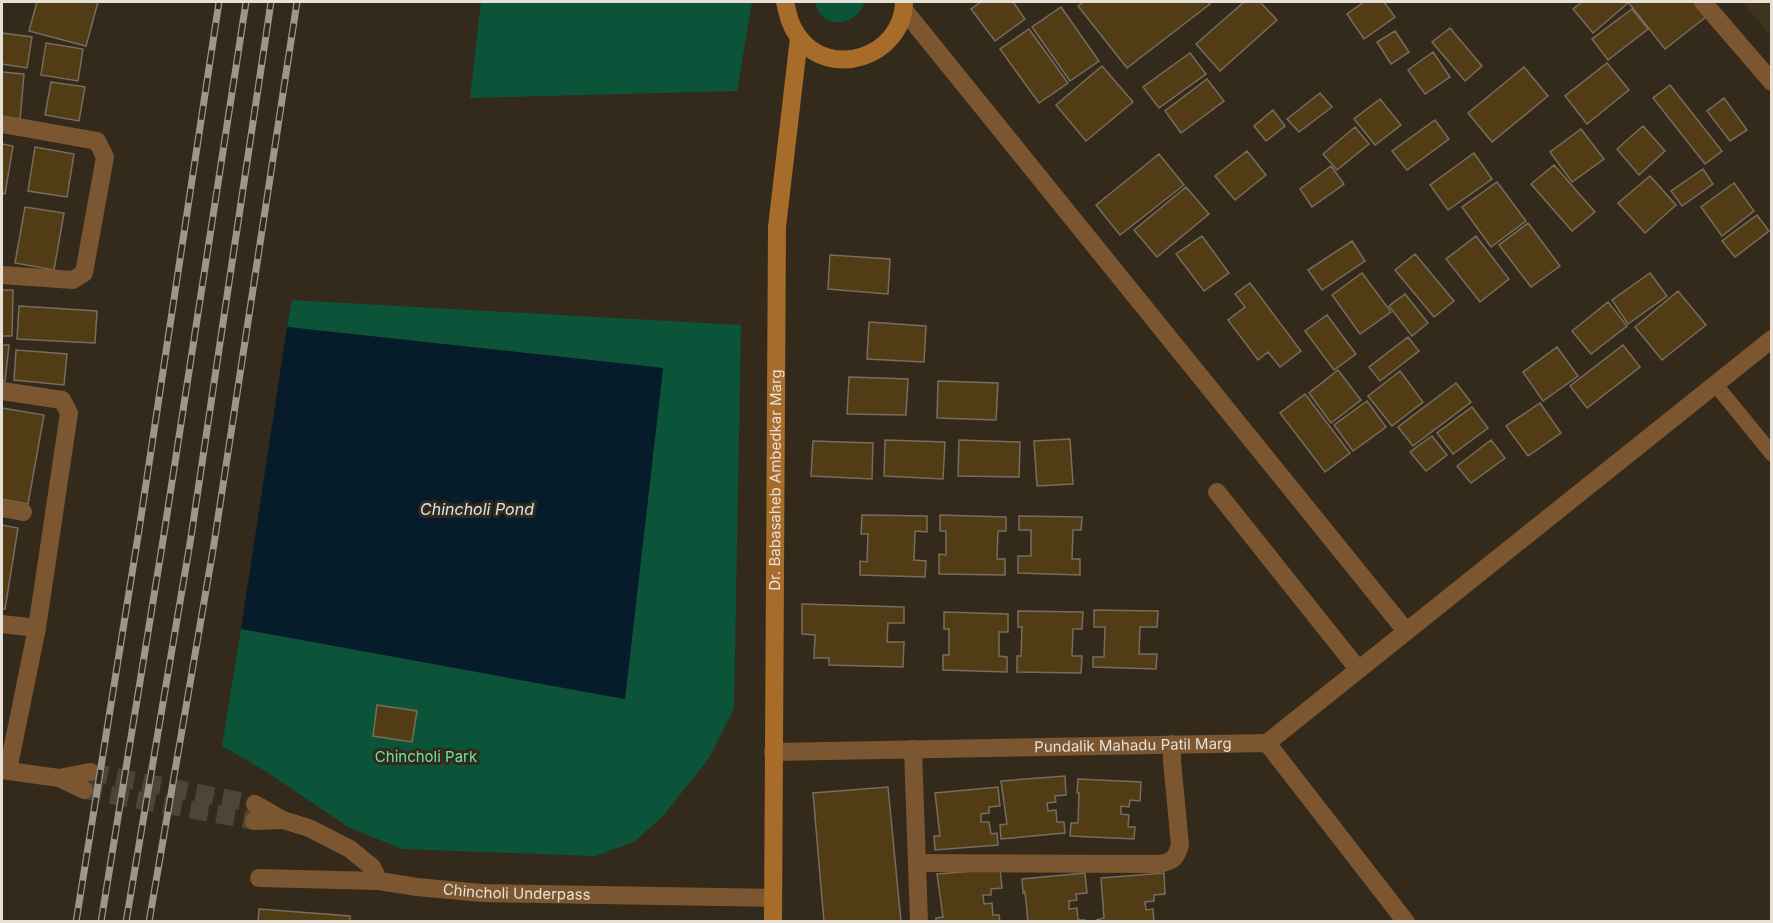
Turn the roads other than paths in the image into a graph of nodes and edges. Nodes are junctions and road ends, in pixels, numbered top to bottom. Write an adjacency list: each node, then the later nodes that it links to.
1 (785, 2): 4 (main road)
2 (1703, 2): 5 (street)
3 (904, 6): 4 (main road); 17 (street)
4 (799, 38): 22 (main road, Dr. Babasaheb Ambedkar Marg)
5 (1772, 82)
6 (2, 124): 7 (street)
7 (2, 275)
8 (1772, 339): 9 (street)
9 (1715, 384): 11 (lane); 17 (street)
10 (2, 391): 16 (street)
11 (1772, 454)
12 (1217, 492): 18 (street)
13 (2, 508): 14 (street)
14 (24, 512)
15 (2, 624): 16 (street)
16 (37, 628): 23 (street)
17 (1406, 631): 18 (street)
18 (1359, 669): 19 (street)
19 (1267, 742): 20 (street, Pundalik Mahadu Patil Marg); 32 (street)
20 (1172, 744): 21 (street, Pundalik Mahadu Patil Marg); 26 (street)
21 (913, 749): 22 (street, Pundalik Mahadu Patil Marg); 26 (street)
22 (773, 752): 29 (main road, Dr. Babasaheb Ambedkar Marg)
23 (5, 770): 24 (street)
24 (87, 781)
25 (255, 812): 28 (street)
26 (918, 863): 31 (street)
27 (259, 878): 28 (street, Chincholi Underpass)
28 (379, 881): 29 (street, Chincholi Underpass)
29 (773, 898): 30 (main road, Dr. Babasaheb Ambedkar Marg)
30 (773, 921)
31 (919, 921)
32 (1404, 921)

